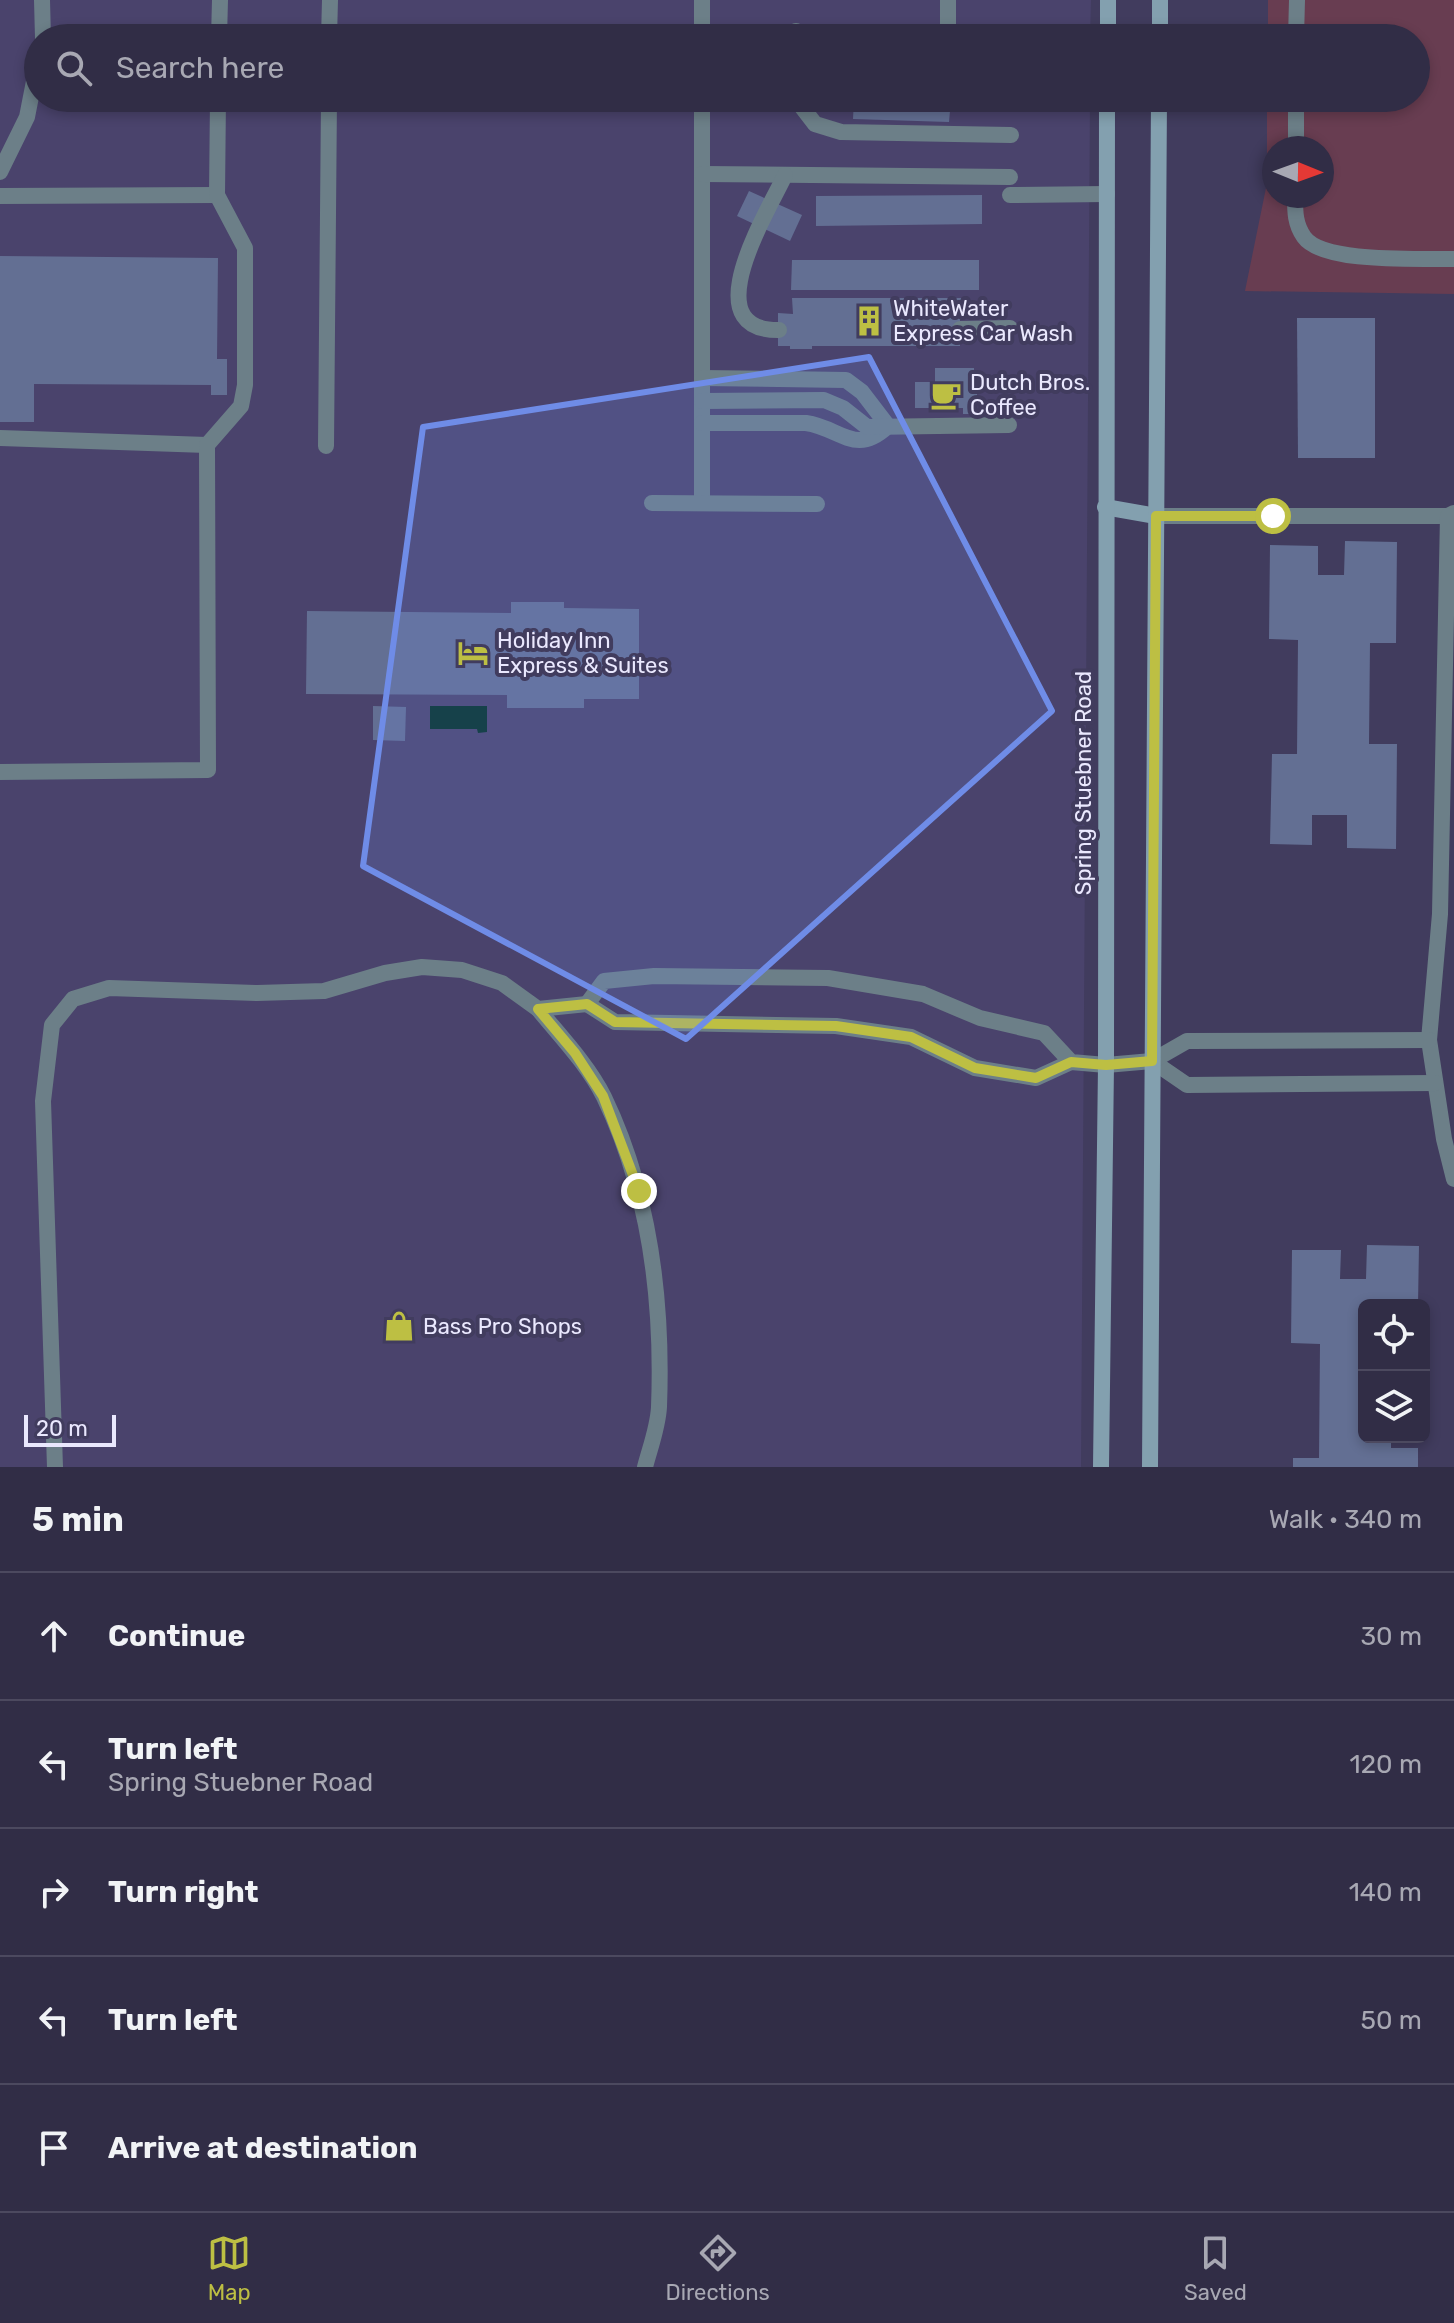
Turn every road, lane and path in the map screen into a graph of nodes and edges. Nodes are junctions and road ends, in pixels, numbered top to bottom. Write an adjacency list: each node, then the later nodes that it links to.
1 (42, 0): 9 (lane)
2 (220, 0): 10 (lane)
3 (330, 0): 11 (lane)
4 (702, 0): 12 (lane)
5 (948, 0): 13 (lane)
6 (1108, 0): 14 (main road)
7 (1160, 0): 15 (main road)
8 (1297, 0): 16 (lane)
9 (43, 24)
10 (219, 24)
11 (329, 24)
12 (702, 24)
13 (948, 24)
14 (1108, 24)
15 (1160, 24)
16 (1296, 24)
17 (28, 112): 27 (lane)
18 (218, 112): 32 (lane)
19 (329, 112): 47 (lane)
20 (702, 112): 28 (lane)
21 (806, 112): 25 (lane)
22 (1107, 112): 31 (main road, Spring Stuebner Road)
23 (1159, 112): 53 (main road)
24 (1296, 112): 26 (lane)
25 (1011, 135)
26 (1296, 136)
27 (0, 172)
28 (702, 174): 29 (lane); 40 (lane)
29 (785, 175): 30 (lane); 39 (lane)
30 (1010, 177)
31 (1107, 194): 33 (lane); 51 (main road, Spring Stuebner Road)
32 (217, 195): 34 (lane); 46 (lane)
33 (1010, 195)
34 (0, 196)
35 (1295, 208): 36 (lane)
36 (1454, 259)
37 (1010, 328): 38 (lane)
38 (960, 329)
39 (779, 330)
40 (702, 378): 41 (lane); 44 (lane)
41 (702, 401): 42 (lane); 44 (lane)
42 (702, 423): 44 (lane); 49 (lane)
43 (1009, 425): 44 (lane)
44 (888, 426)
45 (0, 438): 46 (lane)
46 (207, 445): 54 (lane)
47 (326, 446)
48 (652, 503): 49 (lane)
49 (702, 503): 50 (lane)
50 (817, 504)
51 (1105, 507): 53 (main road); 60 (main road, Spring Stuebner Road)
52 (1451, 515): 53 (lane); 57 (lane)
53 (1156, 516): 58 (main road)
54 (0, 772)
55 (587, 1004): 56 (lane); 59 (lane); 59 (lane)
56 (538, 1009): 63 (lane); 64 (lane)
57 (1429, 1040): 58 (lane); 61 (lane)
58 (1152, 1061): 60 (lane); 61 (lane); 66 (main road)
59 (1071, 1062): 60 (lane)
60 (1106, 1065): 65 (main road, Spring Stuebner Road)
61 (1435, 1083): 62 (lane)
62 (1454, 1179)
63 (55, 1467)
64 (645, 1467)
65 (1101, 1467)
66 (1150, 1467)

